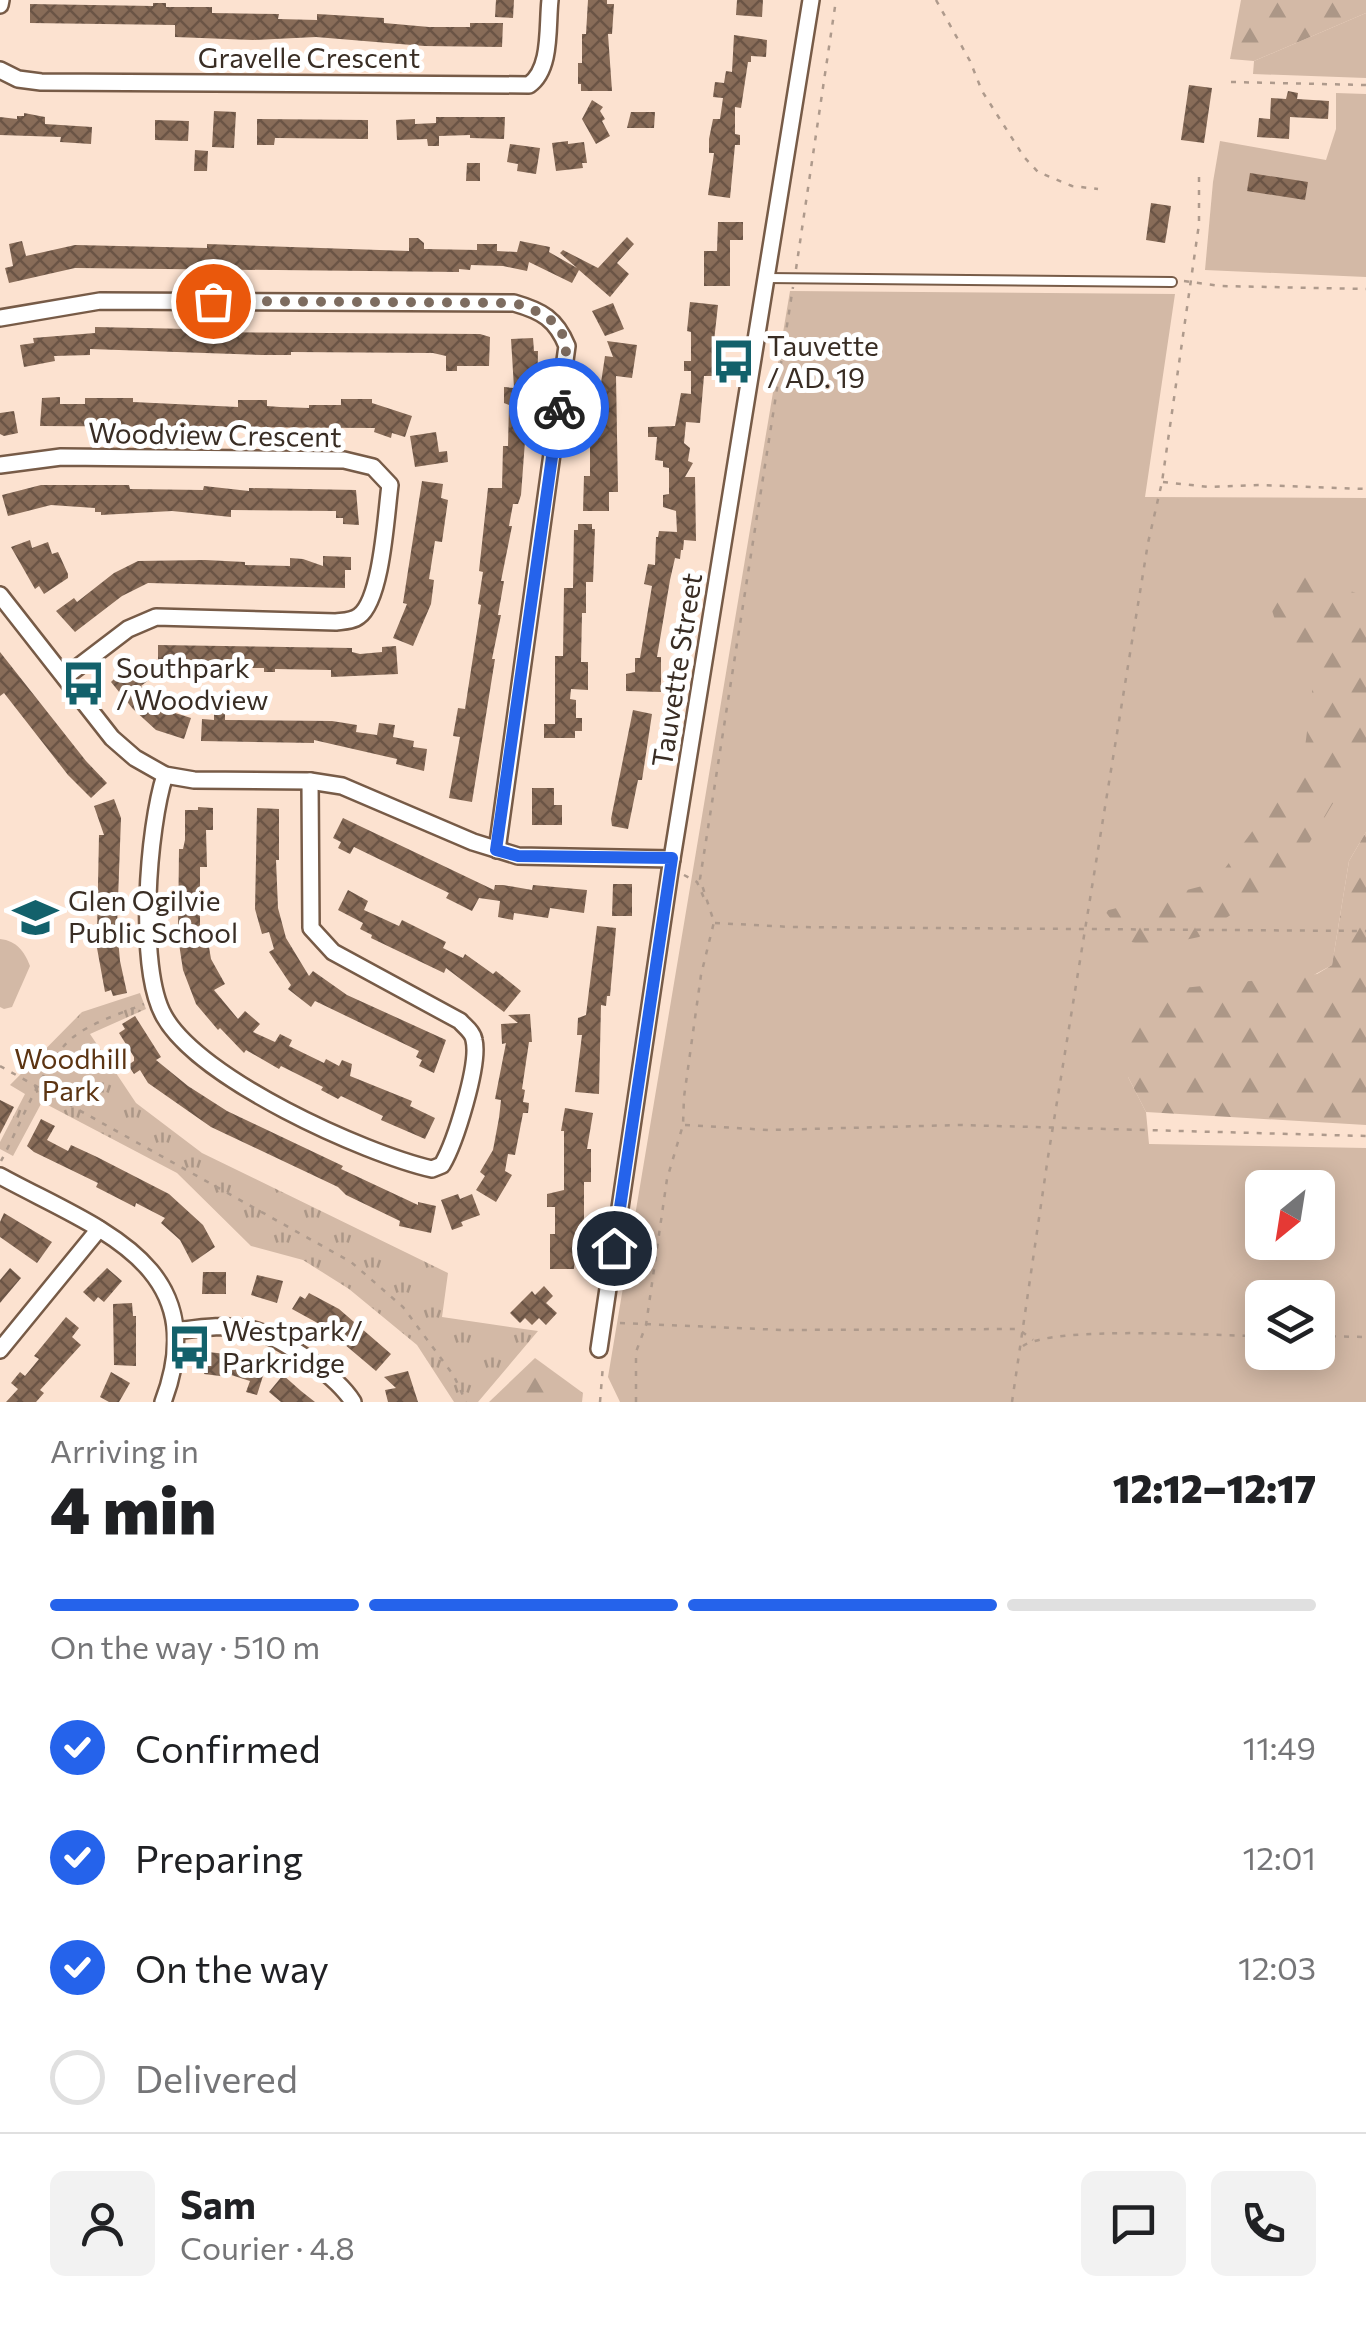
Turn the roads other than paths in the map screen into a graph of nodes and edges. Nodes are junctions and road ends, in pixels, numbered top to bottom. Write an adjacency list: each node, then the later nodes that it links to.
1 (550, 0): 3 (street, Gravelle Crescent)
2 (810, 0): 4 (street, Tauvette Street)
3 (0, 70)
4 (766, 278): 5 (lane); 13 (street, Tauvette Street)
5 (1172, 282)
6 (0, 318): 12 (street)
7 (0, 465): 9 (street, Woodview Crescent)
8 (0, 595): 9 (street)
9 (65, 677): 10 (street)
10 (165, 775): 11 (street); 11 (street)
11 (310, 781): 12 (street)
12 (496, 850): 13 (street)
13 (671, 865): 17 (street, Tauvette Street)
14 (0, 1176): 15 (street)
15 (99, 1229): 16 (street); 18 (street)
16 (176, 1331): 19 (street); 20 (street)
17 (599, 1349)
18 (0, 1350)
19 (163, 1402)
20 (352, 1402)

